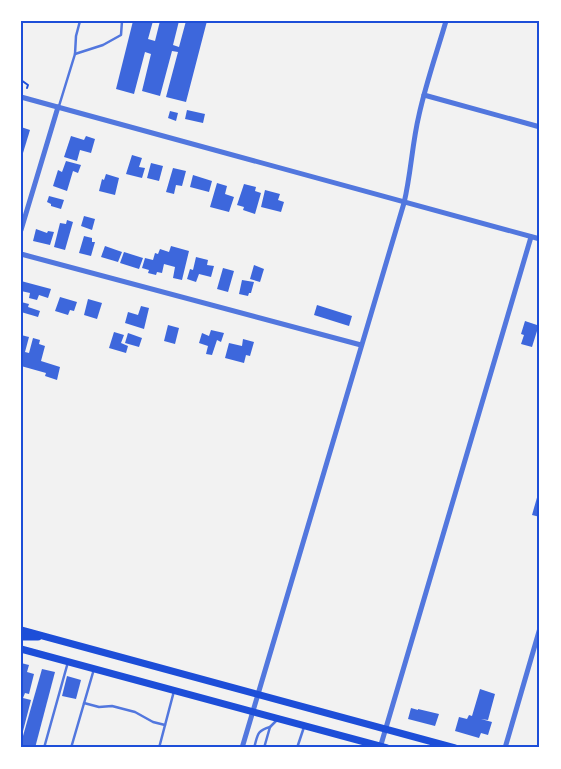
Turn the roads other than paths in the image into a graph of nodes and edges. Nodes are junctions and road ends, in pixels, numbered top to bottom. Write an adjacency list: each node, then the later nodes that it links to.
1 (80, 21): 4 (lane)
2 (122, 21): 4 (lane)
3 (446, 21): 5 (street)
4 (75, 54): 7 (lane)
5 (424, 95): 8 (street); 9 (street)
6 (21, 97): 7 (street)
7 (58, 107): 9 (street); 10 (street)
8 (540, 127)
9 (404, 203): 11 (street); 14 (street)
10 (21, 230)
11 (532, 237): 12 (street); 30 (street)
12 (540, 239)
13 (21, 254): 14 (street)
14 (361, 345): 23 (street)
15 (540, 628): 40 (street)
16 (21, 630): 18 (main road)
17 (21, 637): 18 (main road)
18 (48, 637): 23 (main road)
19 (21, 649): 20 (main road)
20 (69, 661): 21 (main road); 32 (lane)
21 (94, 668): 22 (main road); 24 (lane)
22 (174, 690): 25 (main road); 27 (lane)
23 (259, 694): 25 (street); 30 (main road)
24 (84, 703): 27 (lane); 33 (lane)
25 (253, 711): 26 (main road); 35 (street)
26 (279, 718): 28 (main road); 29 (lane)
27 (165, 725): 34 (lane)
28 (304, 725): 31 (main road); 38 (lane)
29 (270, 727): 36 (lane); 37 (lane)
30 (386, 729): 31 (street); 39 (main road)
31 (382, 747)
32 (44, 748)
33 (71, 748)
34 (159, 748)
35 (242, 748)
36 (254, 748)
37 (264, 748)
38 (297, 748)
39 (455, 748)
40 (504, 748)

